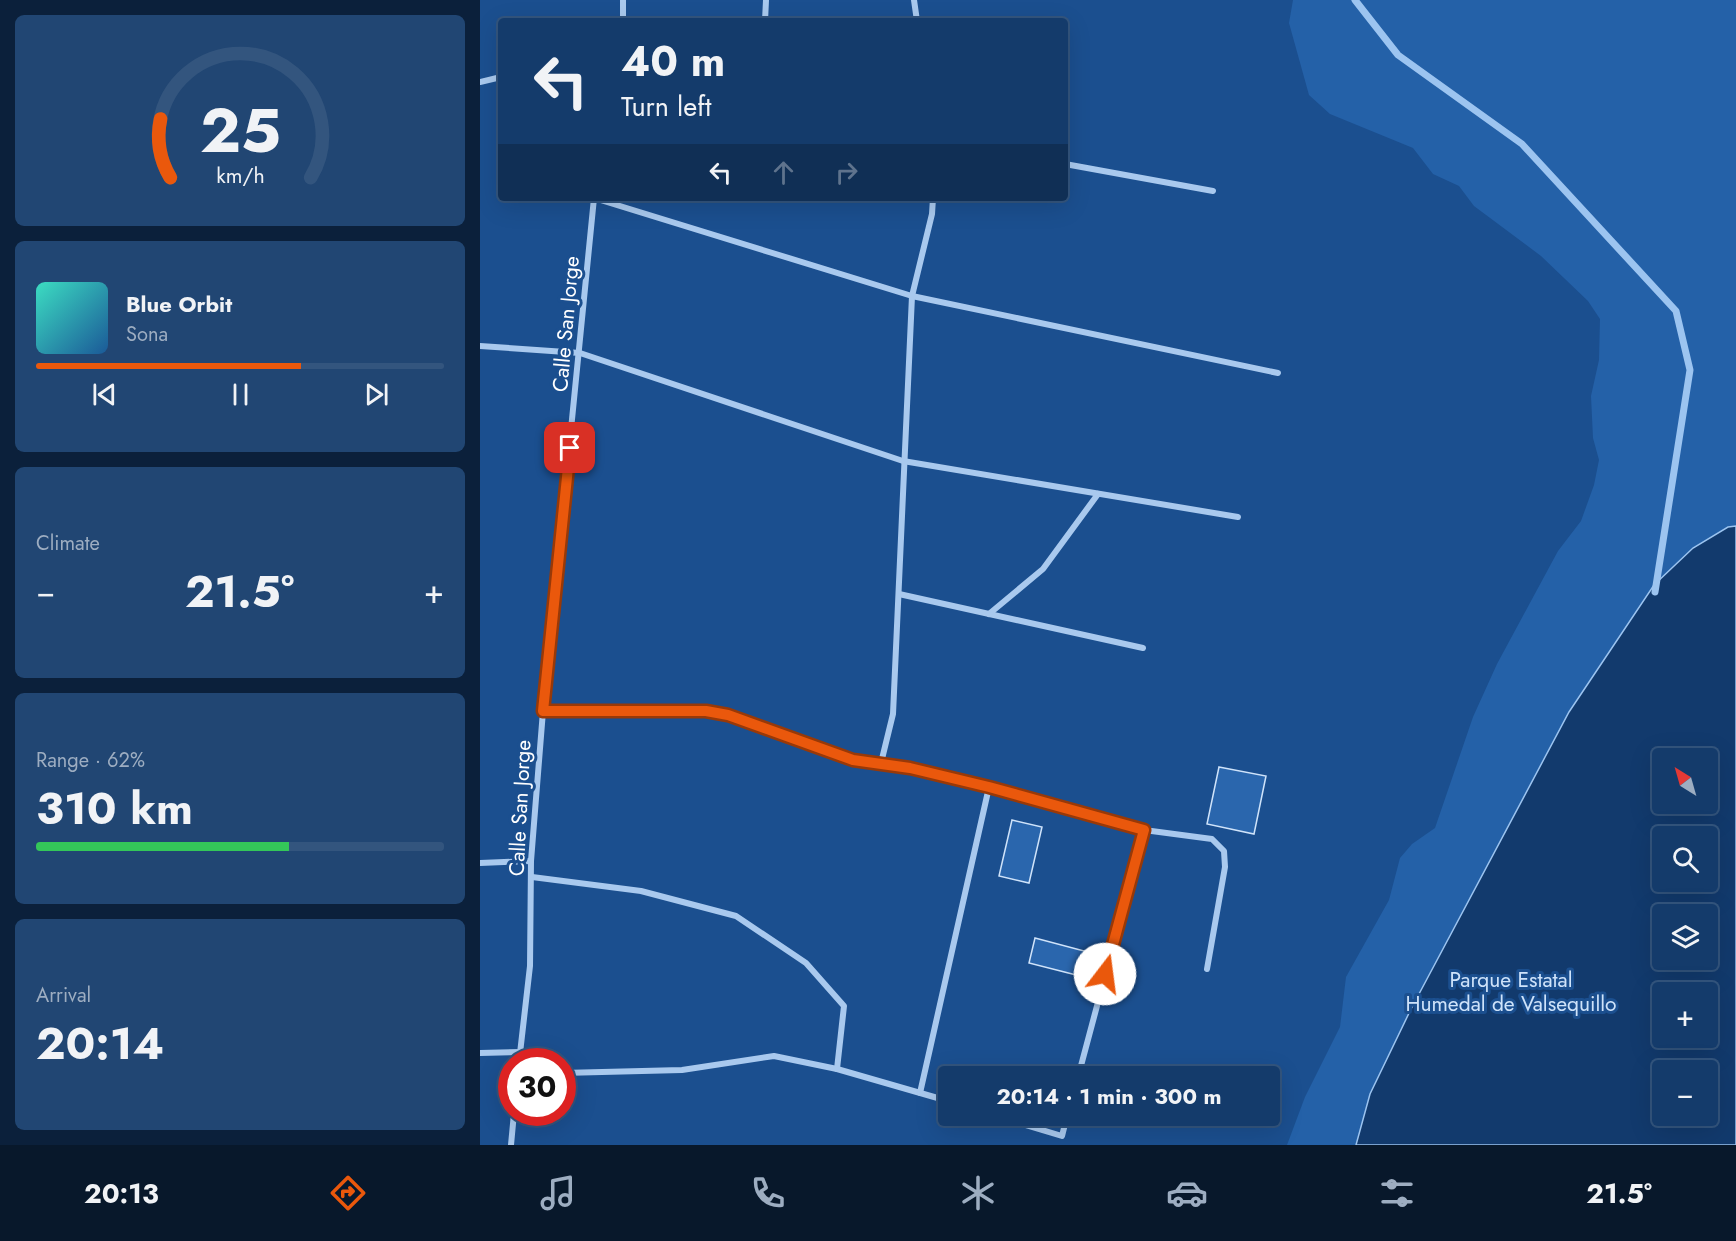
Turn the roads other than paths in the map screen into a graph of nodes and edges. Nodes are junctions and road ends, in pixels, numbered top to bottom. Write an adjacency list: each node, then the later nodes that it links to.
1 (623, 0): 4 (street)
2 (766, 0): 5 (street)
3 (914, 0): 6 (street)
4 (623, 18)
5 (765, 18)
6 (917, 18)
7 (498, 78): 8 (street)
8 (480, 82)
9 (1068, 165): 10 (street)
10 (1213, 192)
11 (594, 201): 16 (street, Calle San Jorge)
12 (604, 201): 14 (street)
13 (933, 201): 14 (street)
14 (912, 296): 17 (street); 18 (street)
15 (480, 346): 16 (street)
16 (580, 353): 18 (street); 24 (street, Calle San Jorge)
17 (1278, 373)
18 (903, 461): 19 (street); 21 (street)
19 (1098, 494): 20 (street); 22 (street)
20 (1238, 517)
21 (899, 594): 22 (street); 25 (street)
22 (989, 614): 23 (street)
23 (1143, 648)
24 (543, 711): 25 (street); 28 (street, Calle San Jorge)
25 (881, 763): 26 (street)
26 (989, 787): 27 (street); 38 (street)
27 (1144, 830): 31 (street); 35 (street)
28 (531, 861): 29 (street); 30 (street, Calle San Jorge)
29 (480, 863)
30 (532, 878): 32 (street, Calle San Jorge); 36 (street)
31 (1207, 969)
32 (520, 1048)
33 (480, 1053): 34 (street)
34 (498, 1053)
35 (1081, 1066)
36 (837, 1070): 37 (street); 38 (street)
37 (576, 1073)
38 (920, 1093): 39 (street)
39 (938, 1098)
40 (513, 1126): 43 (street)
41 (1029, 1126): 42 (street)
42 (1064, 1126)
43 (511, 1145)

